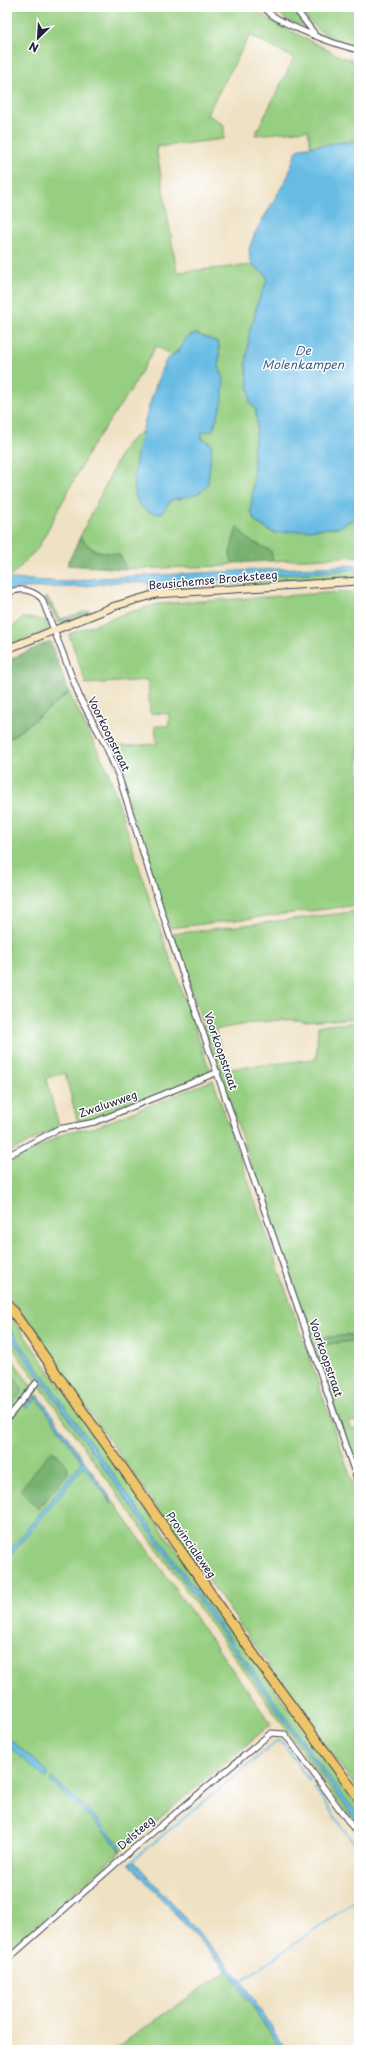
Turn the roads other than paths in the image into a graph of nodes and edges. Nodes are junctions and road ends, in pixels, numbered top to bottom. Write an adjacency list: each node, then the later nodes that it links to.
1 (264, 7): 3 (street)
2 (294, 7): 3 (street)
3 (316, 34): 4 (street)
4 (359, 50)
5 (359, 581): 7 (street, Beusichemse Broeksteeg)
6 (7, 594): 7 (street, Voorkoopstraat)
7 (54, 629): 8 (street, Beusichemse Broeksteeg); 9 (street, Voorkoopstraat)
8 (7, 649)
9 (218, 1072): 10 (street, Zwaluwweg); 14 (street, Voorkoopstraat)
10 (7, 1156)
11 (7, 1304): 15 (highway, Provincialeweg)
12 (36, 1383): 13 (street)
13 (7, 1419)
14 (359, 1485)
15 (359, 1798)
16 (359, 1836): 17 (street, Delsteeg)
17 (7, 1960)

